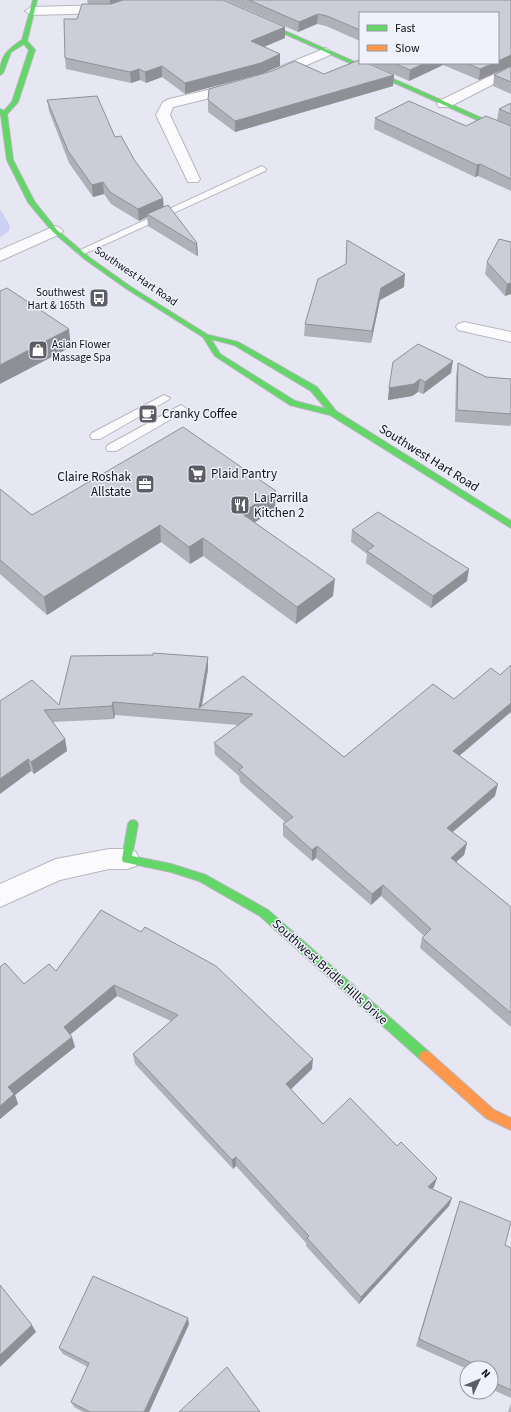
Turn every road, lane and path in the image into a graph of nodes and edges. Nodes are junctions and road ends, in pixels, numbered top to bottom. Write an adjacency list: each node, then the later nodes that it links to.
1 (144, 0): 3 (street)
2 (211, 0): 5 (main road)
3 (33, 6): 4 (main road)
4 (24, 41): 7 (main road); 9 (main road)
5 (326, 52): 8 (main road); 12 (street)
6 (511, 70): 8 (street)
7 (0, 73)
8 (444, 104): 10 (main road)
9 (1, 113): 13 (main road, Southwest Hart Road)
10 (511, 133)
11 (262, 169): 14 (lane)
12 (193, 179)
13 (55, 231): 14 (main road, Southwest Hart Road); 15 (street)
14 (80, 252): 17 (main road, Southwest Hart Road)
15 (0, 256)
16 (464, 327): 18 (street)
17 (206, 336): 21 (main road, Southwest Hart Road); 21 (main road, Southwest Hart Road)
18 (511, 337)
19 (164, 398): 22 (lane)
20 (181, 409): 23 (lane)
21 (333, 413): 24 (main road, Southwest Hart Road)
22 (96, 436)
23 (112, 448)
24 (511, 525)
25 (133, 824): 26 (main road)
26 (127, 859): 27 (street, Southwest Bridle Hills Drive); 28 (main road, Southwest Bridle Hills Drive)
27 (0, 896)
28 (511, 1124)

